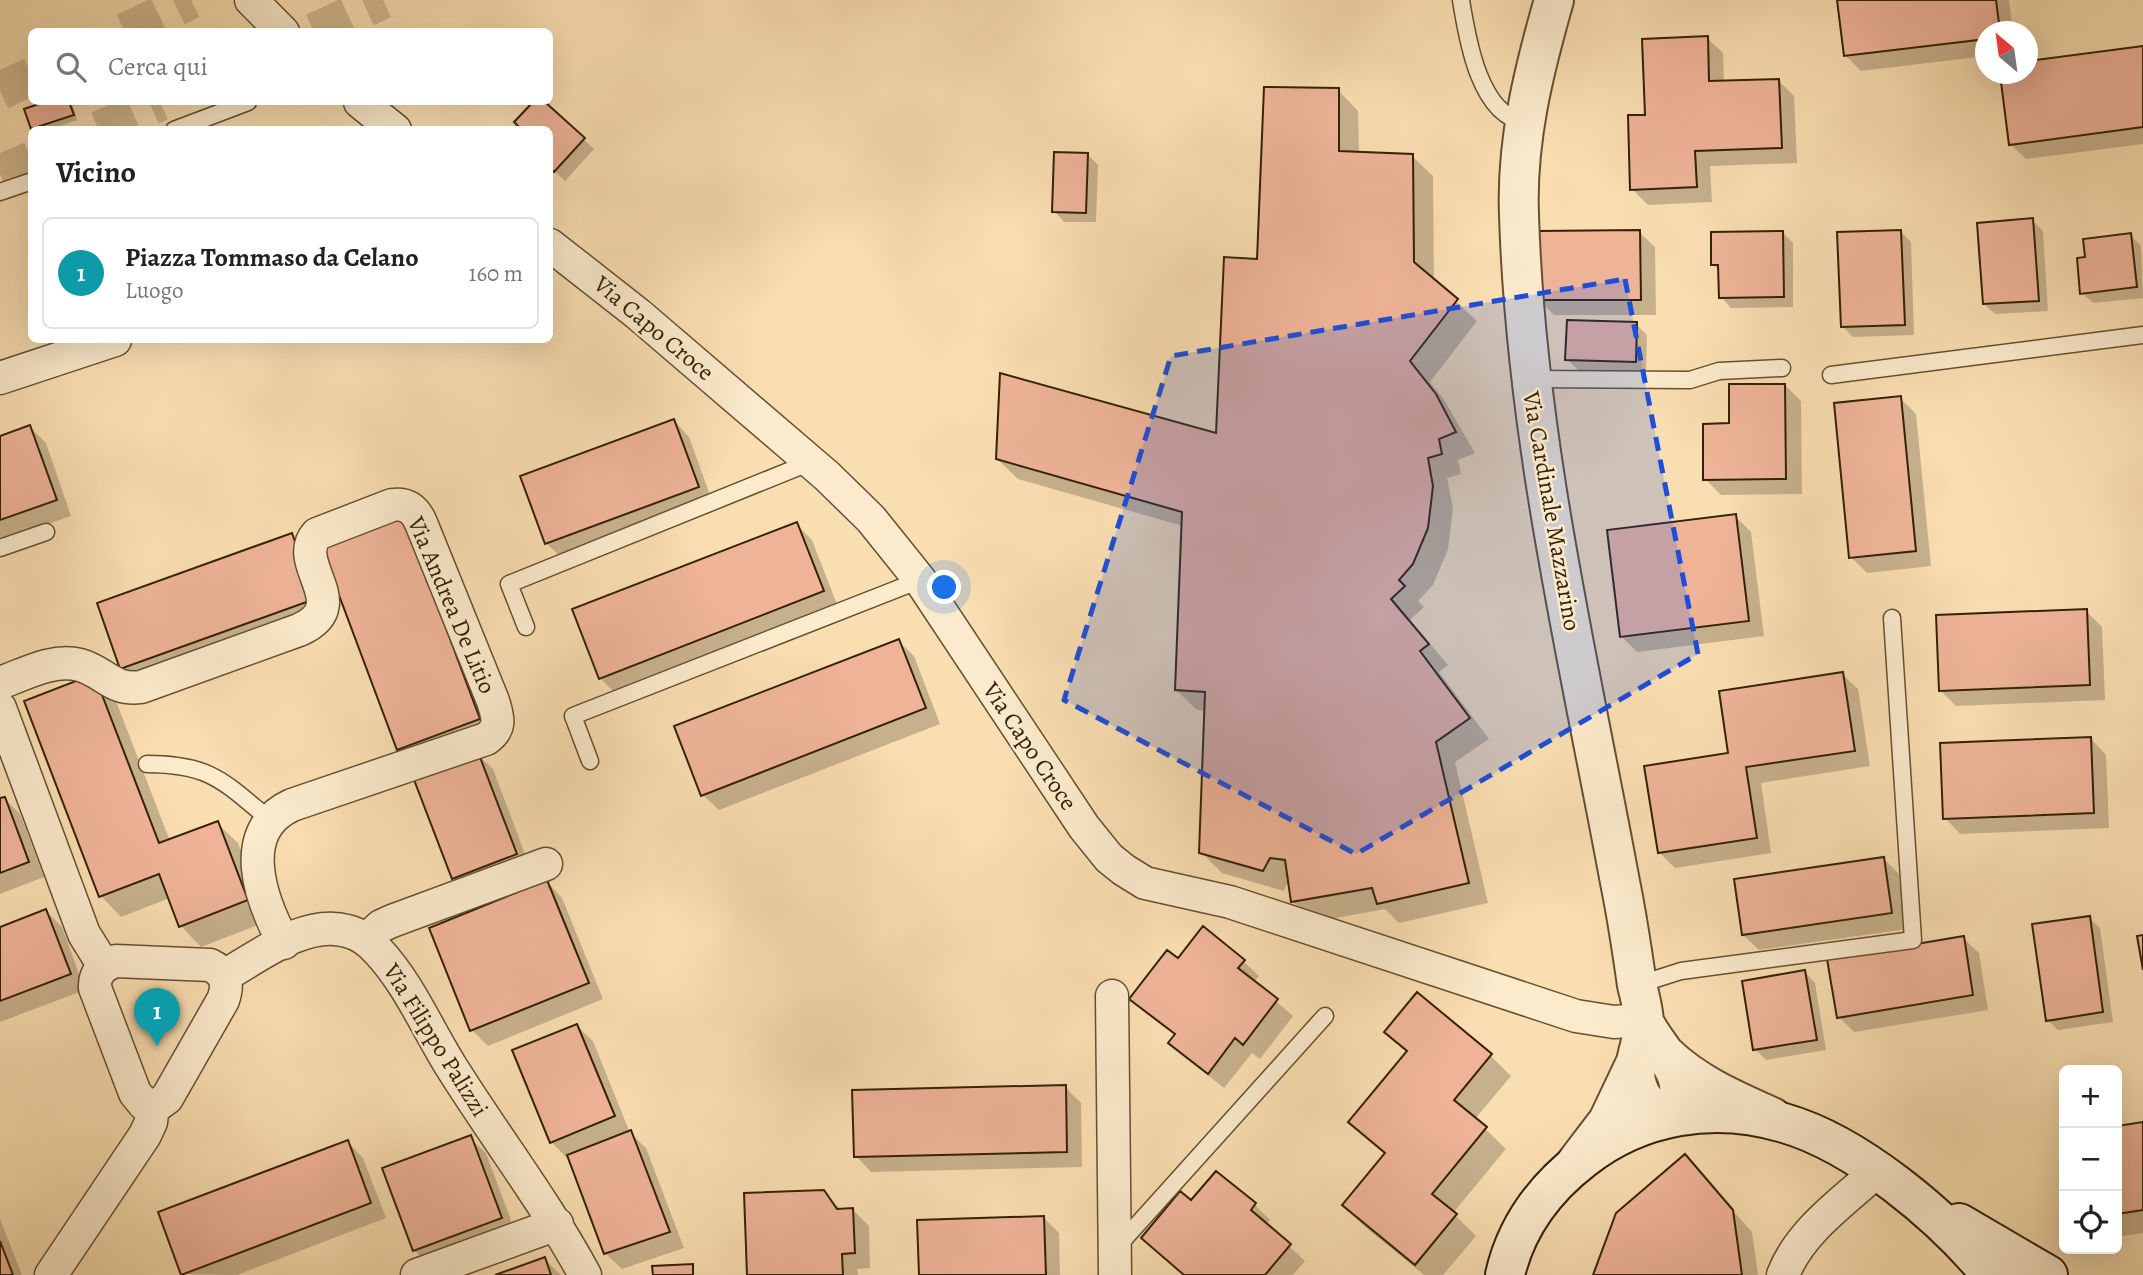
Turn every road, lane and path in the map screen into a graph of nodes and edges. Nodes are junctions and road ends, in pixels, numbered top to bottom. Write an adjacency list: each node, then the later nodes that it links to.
1 (251, 0): 4 (street)
2 (1461, 0): 7 (lane)
3 (1554, 0): 7 (street, Via Cardinale Mazzarino)
4 (279, 28)
5 (240, 105): 8 (lane)
6 (364, 105): 9 (street)
7 (1525, 122): 18 (street, Via Cardinale Mazzarino)
8 (185, 126)
9 (390, 126)
10 (28, 182): 11 (lane)
11 (0, 192)
12 (553, 247): 19 (street, Via Capo Croce)
13 (2143, 335): 16 (lane)
14 (106, 343): 17 (street)
15 (1782, 368): 18 (lane)
16 (1831, 375)
17 (0, 378)
18 (1530, 379): 36 (street, Via Cardinale Mazzarino)
19 (811, 462): 22 (street, Via Capo Croce); 24 (lane)
20 (46, 532): 21 (lane)
21 (0, 548)
22 (920, 580): 27 (lane); 36 (street, Via Capo Croce)
23 (1892, 618): 36 (lane)
24 (526, 627)
25 (0, 683): 29 (street, Via Andrea De Litio)
26 (0, 709): 33 (street)
27 (590, 761)
28 (147, 764): 29 (lane)
29 (270, 820): 32 (street)
30 (546, 864): 31 (street)
31 (366, 940): 32 (street, Via Filippo Palizzi); 44 (street, Via Filippo Palizzi)
32 (284, 943): 34 (street, Via Filippo Palizzi)
33 (103, 966): 34 (street); 39 (street)
34 (224, 976): 39 (street)
35 (1112, 996): 45 (street)
36 (1640, 1002): 38 (street, Via Cardinale Mazzarino)
37 (1325, 1016): 45 (lane)
38 (1652, 1058): 40 (street, Via Cardinale Mazzarino); 41 (street, Via Cardinale Mazzarino); 42 (street)
39 (153, 1106): 46 (street)
40 (1669, 1116): 41 (street, Via Cardinale Mazzarino); 42 (street)
41 (1787, 1123): 43 (street, Via Cardinale Mazzarino)
42 (1573, 1166): 49 (street)
43 (1892, 1182): 50 (street); 51 (street, Via Cardinale Mazzarino); 52 (street)
44 (557, 1224): 47 (street); 48 (street, Via Filippo Palizzi)
45 (1115, 1262)
46 (51, 1275)
47 (417, 1275)
48 (585, 1275)
49 (1505, 1275)
50 (1783, 1275)
51 (1991, 1275)
52 (2048, 1275)

